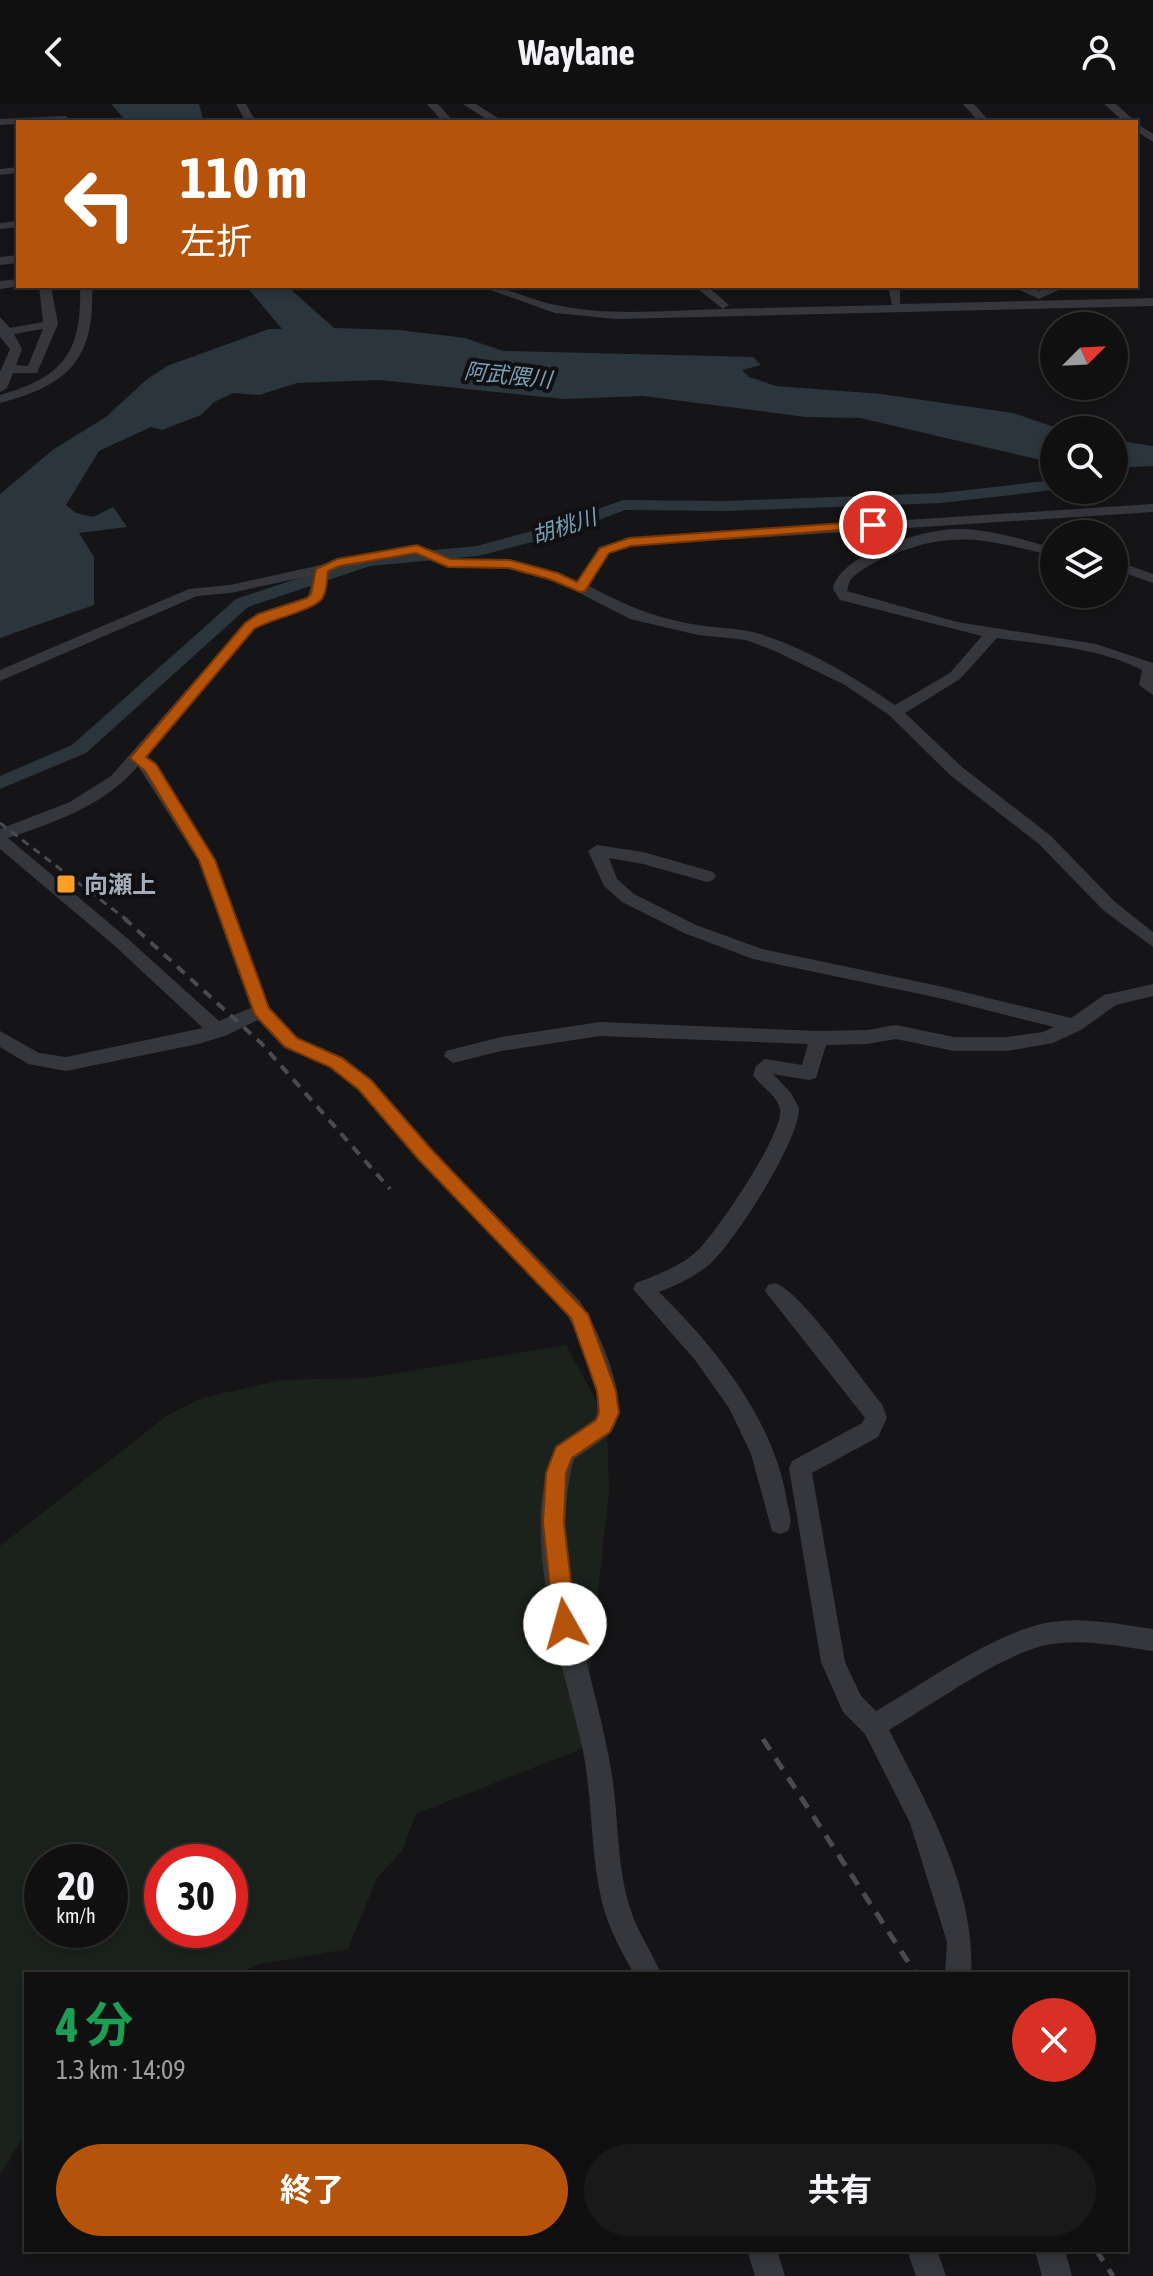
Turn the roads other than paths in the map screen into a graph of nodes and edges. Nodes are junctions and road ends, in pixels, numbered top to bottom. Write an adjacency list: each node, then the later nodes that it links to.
1 (228, 104): 6 (street)
2 (432, 104): 7 (street)
3 (468, 104): 8 (street)
4 (968, 104): 9 (street)
5 (1109, 104): 10 (street)
6 (244, 117)
7 (447, 120)
8 (496, 120)
9 (983, 120)
10 (1129, 120)
11 (45, 288): 21 (street)
12 (86, 288): 25 (street)
13 (491, 288): 19 (street)
14 (702, 288): 20 (street)
15 (894, 288): 18 (street)
16 (1022, 288): 17 (street)
17 (1056, 288)
18 (896, 302)
19 (1153, 302)
20 (723, 305)
21 (52, 324): 22 (street); 23 (street)
22 (2, 329): 23 (street)
23 (8, 369): 24 (street)
24 (0, 388)
25 (0, 399)
26 (1153, 508): 31 (street)
27 (1040, 549): 32 (street)
28 (1128, 569): 30 (street)
29 (320, 579): 31 (street); 33 (street); 36 (street)
30 (1153, 579)
31 (580, 588): 35 (street)
32 (993, 633): 34 (street); 35 (street)
33 (0, 676)
34 (1153, 690)
35 (895, 712): 39 (street)
36 (138, 758): 37 (street); 41 (street)
37 (0, 838): 43 (street)
38 (707, 876): 42 (street)
39 (1153, 941)
40 (1153, 990): 42 (street)
41 (261, 1011): 43 (street); 51 (street)
42 (1074, 1025): 45 (street)
43 (218, 1031): 44 (street)
44 (0, 1038)
45 (819, 1038): 46 (street); 48 (street)
46 (453, 1056)
47 (775, 1291): 50 (street)
48 (780, 1524)
49 (1153, 1640): 50 (street)
50 (874, 1726): 52 (street)
51 (647, 1972)
52 (958, 1972)
53 (763, 2252): 56 (street)
54 (923, 2252): 57 (street)
55 (1051, 2252): 58 (street)
56 (770, 2276)
57 (931, 2276)
58 (1057, 2276)

